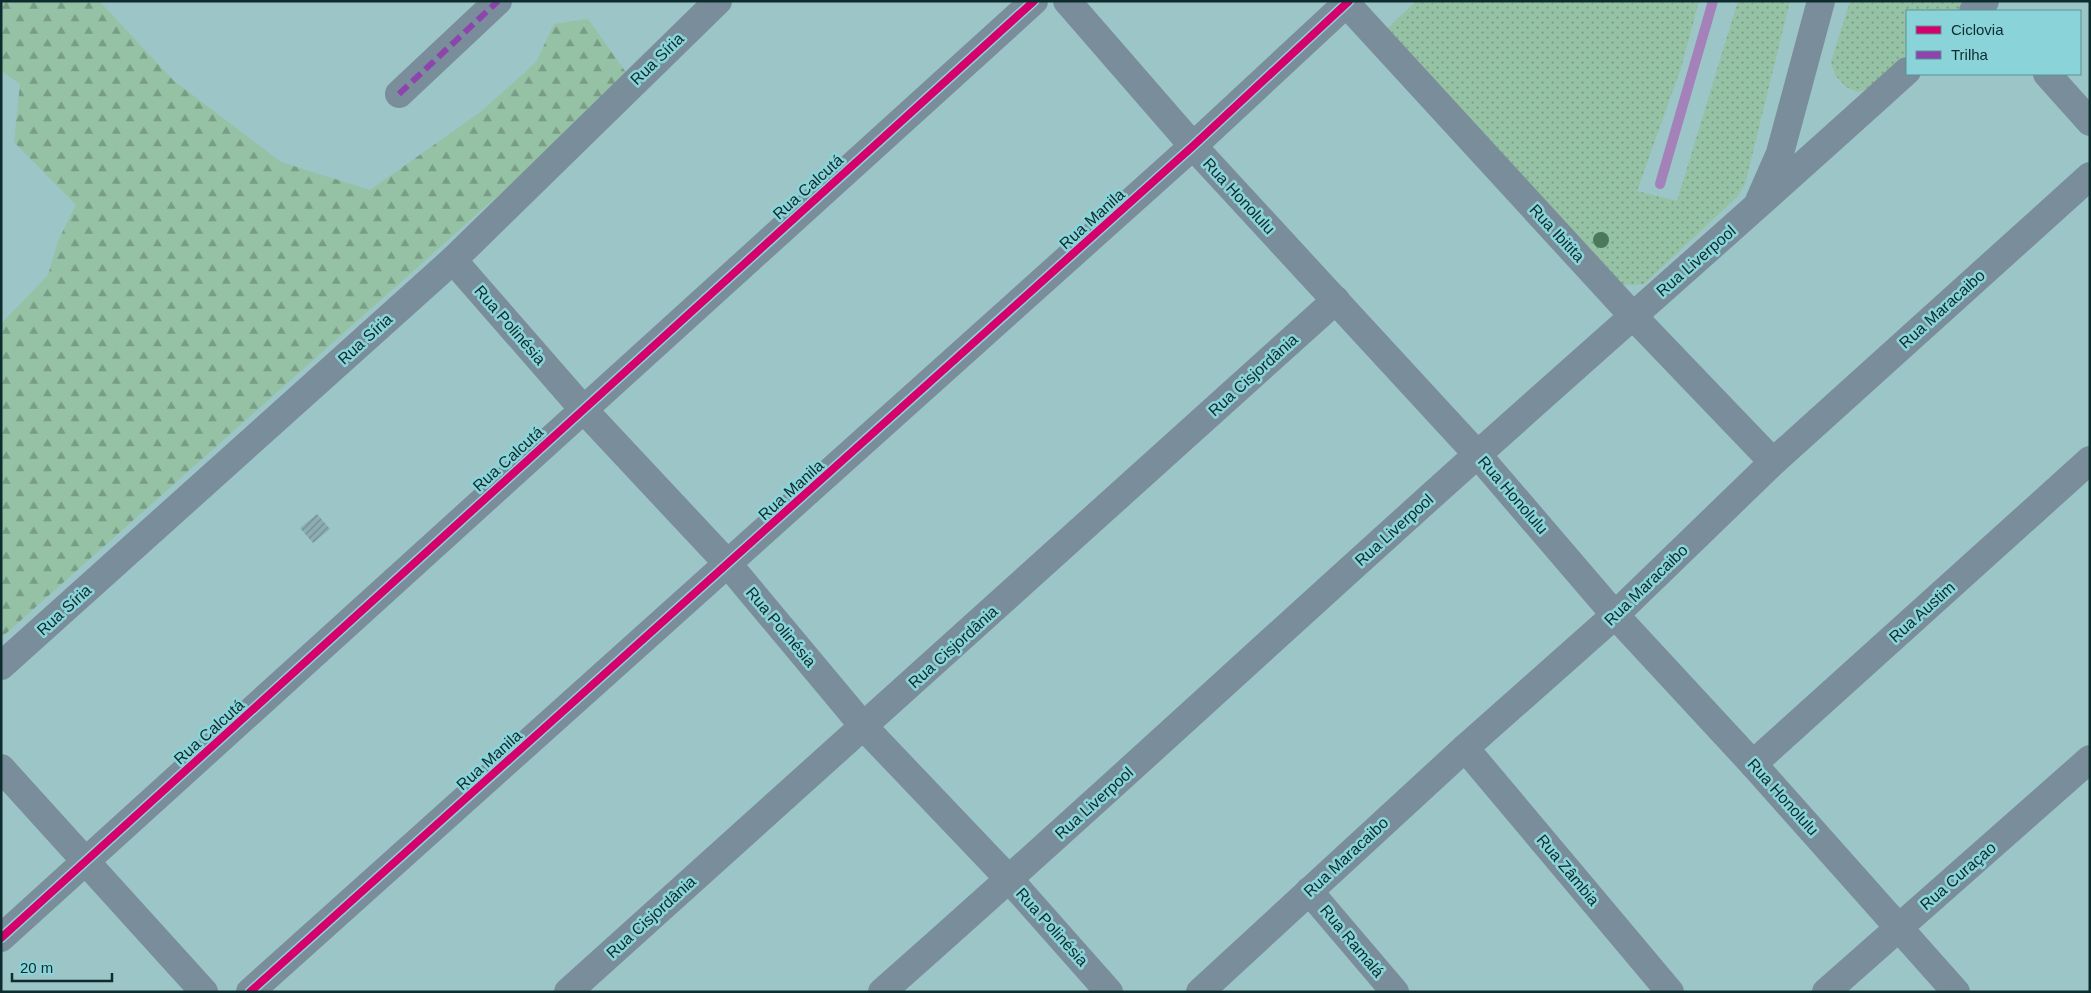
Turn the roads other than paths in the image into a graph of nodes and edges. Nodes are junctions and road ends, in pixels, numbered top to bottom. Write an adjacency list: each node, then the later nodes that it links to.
1 (498, 1): 9 (street)
2 (1034, 1): 17 (street, Rua Calcutá)
3 (1067, 1): 11 (street, Rua Honolulu)
4 (1821, 1): 13 (street)
5 (1346, 2): 11 (street, Rua Manila); 16 (street, Rua Ibitita)
6 (704, 6): 14 (street, Rua Síria)
7 (1906, 72): 13 (street, Rua Liverpool)
8 (2048, 75): 10 (street)
9 (399, 94)
10 (2090, 122)
11 (1193, 146): 15 (street, Rua Honolulu); 21 (street, Rua Manila)
12 (2090, 176): 20 (street, Rua Maracaibo)
13 (1755, 209): 16 (street, Rua Liverpool)
14 (453, 260): 17 (street, Rua Polinésia); 23 (street, Rua Síria)
15 (1336, 300): 18 (street, Rua Honolulu); 24 (street, Rua Cisjordânia)
16 (1633, 316): 18 (street, Rua Liverpool); 20 (street, Rua Ibitita)
17 (583, 409): 21 (street, Rua Polinésia); 29 (street, Rua Calcutá)
18 (1477, 454): 22 (street, Rua Honolulu); 30 (street, Rua Liverpool)
19 (2090, 460): 27 (street, Rua Austim)
20 (1773, 462): 22 (street, Rua Maracaibo)
21 (728, 564): 24 (street, Rua Polinésia); 35 (street, Rua Manila)
22 (1615, 615): 25 (street, Rua Maracaibo); 27 (street, Rua Honolulu)
23 (1, 666)
24 (864, 727): 30 (street, Rua Polinésia); 36 (street, Rua Cisjordânia)
25 (1465, 748): 31 (street, Rua Maracaibo); 41 (street, Rua Zâmbia)
26 (2090, 759): 32 (street, Rua Curaçao)
27 (1753, 764): 32 (street, Rua Honolulu)
28 (1, 768): 29 (street)
29 (87, 863): 33 (street, Rua Calcutá); 34 (street)
30 (1009, 880): 37 (street, Rua Liverpool); 38 (street, Rua Polinésia)
31 (1309, 891): 39 (street, Rua Maracaibo); 40 (street, Rua Ramalá)
32 (1899, 928): 42 (street, Rua Curaçao); 43 (street, Rua Honolulu)
33 (1, 938)
34 (204, 992)
35 (250, 992)
36 (568, 992)
37 (882, 992)
38 (1109, 992)
39 (1200, 992)
40 (1395, 992)
41 (1670, 992)
42 (1826, 992)
43 (1956, 992)

